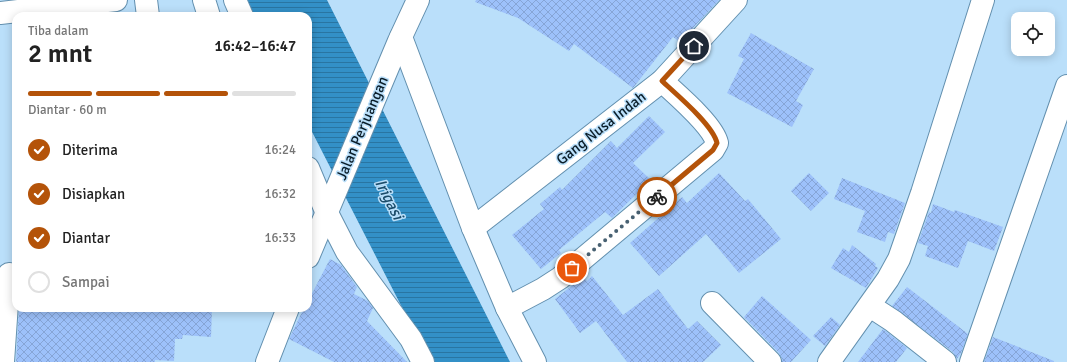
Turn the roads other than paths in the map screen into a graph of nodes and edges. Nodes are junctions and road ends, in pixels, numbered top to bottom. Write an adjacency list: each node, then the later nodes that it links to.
1 (116, 0): 8 (street)
2 (146, 0): 9 (street)
3 (204, 0): 10 (street)
4 (235, 0): 11 (street)
5 (418, 0): 12 (street, Jalan Perjuangan)
6 (736, 0): 13 (street, Gang Nusa Indah)
7 (983, 0): 21 (street)
8 (8, 8)
9 (148, 12)
10 (208, 12)
11 (240, 12)
12 (400, 39): 16 (street, Jalan Perjuangan); 18 (street)
13 (662, 81): 18 (street, Gang Nusa Indah); 22 (street)
14 (1067, 86): 31 (street)
15 (312, 176): 16 (street)
16 (328, 207): 17 (street, Jalan Perjuangan); 26 (street)
17 (313, 228)
18 (473, 228): 22 (street)
19 (8, 274): 24 (street)
20 (712, 303): 28 (street)
21 (870, 306): 29 (street); 30 (street)
22 (507, 308): 27 (street)
23 (287, 312): 25 (street)
24 (3, 362)
25 (268, 362)
26 (423, 362)
27 (535, 362)
28 (770, 362)
29 (829, 362)
30 (945, 362)
31 (971, 362)

